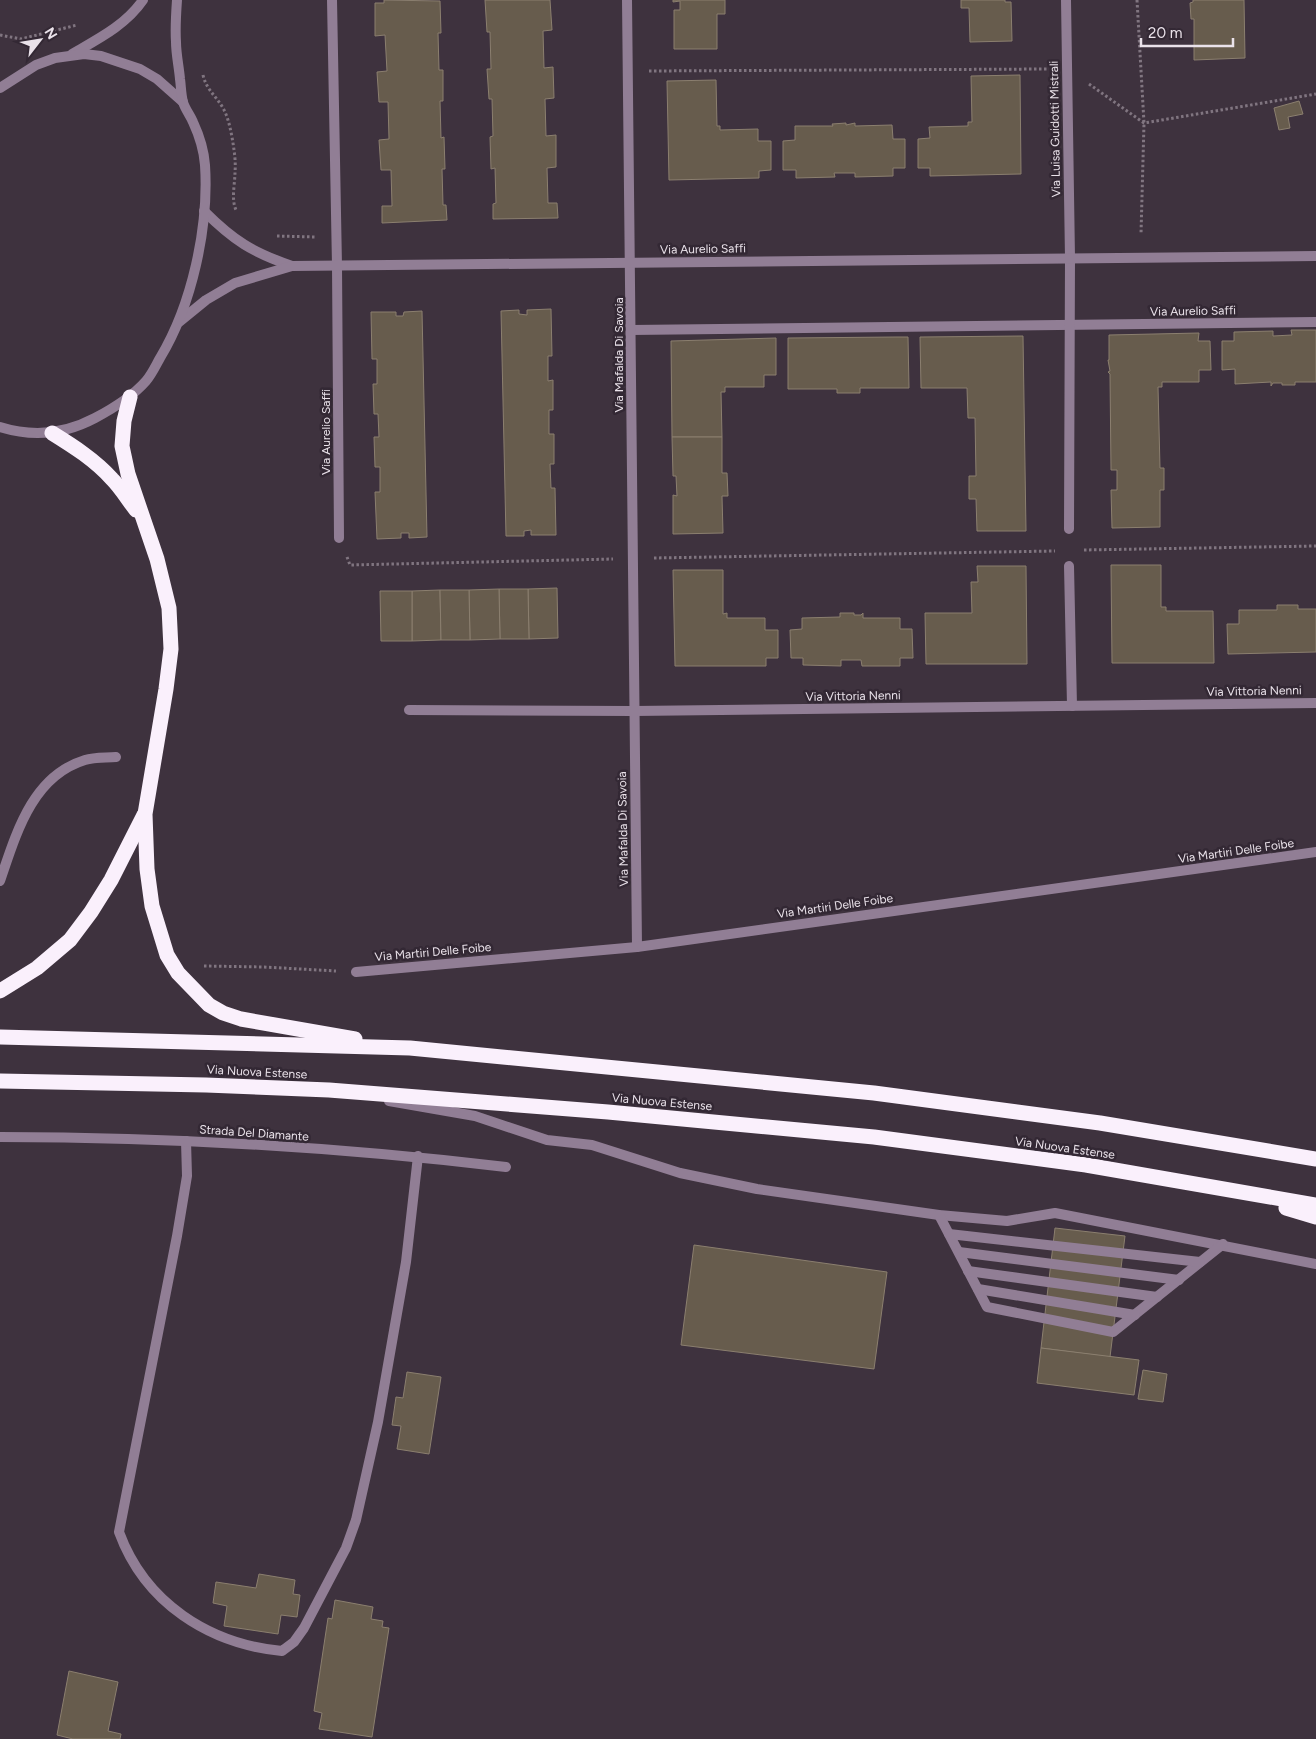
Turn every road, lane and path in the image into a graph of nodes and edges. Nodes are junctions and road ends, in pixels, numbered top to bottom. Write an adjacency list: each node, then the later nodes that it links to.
1 (143, 0): 9 (street)
2 (176, 0): 15 (street)
3 (332, 0): 21 (street, Via Aurelio Saffi)
4 (627, 0): 12 (street, Via Mafalda Di Savoia)
5 (1066, 0): 11 (street, Via Luisa Guidotti Mistrali)
6 (1137, 0): 16 (path)
7 (84, 22): 8 (path)
8 (0, 35)
9 (67, 57): 13 (street); 15 (street)
10 (202, 67): 18 (path)
11 (1067, 69): 12 (path); 16 (path); 23 (street, Via Luisa Guidotti Mistrali)
12 (628, 71): 24 (street, Via Mafalda Di Savoia)
13 (0, 88)
14 (1316, 94): 16 (path)
15 (183, 102): 17 (street)
16 (1144, 123): 19 (path)
17 (204, 211): 25 (street, Via Aurelio Saffi); 27 (street)
18 (239, 217)
19 (1141, 234)
20 (269, 236): 21 (path)
21 (336, 238): 26 (street, Via Aurelio Saffi)
22 (1316, 256): 23 (street, Via Aurelio Saffi)
23 (1070, 258): 24 (street, Via Aurelio Saffi); 29 (street)
24 (631, 263): 26 (street, Via Aurelio Saffi); 30 (street, Via Mafalda Di Savoia)
25 (292, 266): 26 (street, Via Aurelio Saffi); 27 (street, Via Aurelio Saffi)
26 (337, 266): 36 (street, Via Aurelio Saffi)
27 (179, 322): 31 (street)
28 (1316, 322): 29 (street, Via Aurelio Saffi)
29 (1070, 325): 30 (street, Via Aurelio Saffi); 35 (street)
30 (631, 330): 40 (street, Via Mafalda Di Savoia)
31 (130, 397): 33 (street); 34 (highway)
32 (0, 427): 33 (street)
33 (52, 433): 34 (highway)
34 (144, 520): 47 (highway)
35 (1069, 529)
36 (339, 538): 40 (path)
37 (1316, 546): 38 (path)
38 (1078, 550)
39 (1059, 551): 40 (path)
40 (633, 558): 45 (street, Via Mafalda Di Savoia)
41 (1069, 566): 43 (street)
42 (1316, 703): 43 (street, Via Vittoria Nenni)
43 (1072, 706): 45 (street, Via Vittoria Nenni)
44 (409, 710): 45 (street)
45 (634, 711): 50 (street, Via Mafalda Di Savoia)
46 (116, 757): 49 (street)
47 (145, 814): 53 (highway); 55 (highway)
48 (1316, 852): 50 (street, Via Martiri Delle Foibe)
49 (0, 881)
50 (637, 946): 52 (street, Via Martiri Delle Foibe)
51 (196, 966): 52 (path)
52 (356, 972)
53 (0, 991)
54 (0, 1037): 55 (highway)
55 (410, 1048): 60 (highway)
56 (0, 1081): 57 (highway, Via Nuova Estense)
57 (328, 1090): 65 (highway, Via Nuova Estense); 67 (street)
58 (0, 1137): 59 (street, Strada Del Diamante)
59 (186, 1141): 62 (street, Strada Del Diamante); 62 (street)
60 (1227, 1143): 61 (highway); 63 (highway)
61 (1316, 1153)
62 (418, 1156): 64 (street, Strada Del Diamante)
63 (1316, 1158)
64 (506, 1167)
65 (1220, 1187): 66 (highway, Via Nuova Estense); 68 (highway)
66 (1316, 1205)
67 (939, 1215): 69 (street); 70 (street)
68 (1316, 1217)
69 (949, 1234): 71 (street); 72 (street)
70 (1223, 1244): 72 (street); 73 (street)
71 (959, 1252): 74 (street); 75 (street)
72 (1200, 1262): 75 (street)
73 (1316, 1264)
74 (968, 1270): 76 (street); 77 (street)
75 (1178, 1280): 77 (street)
76 (978, 1289): 78 (street); 78 (street)
77 (1157, 1297): 78 (street)
78 (1135, 1315)

